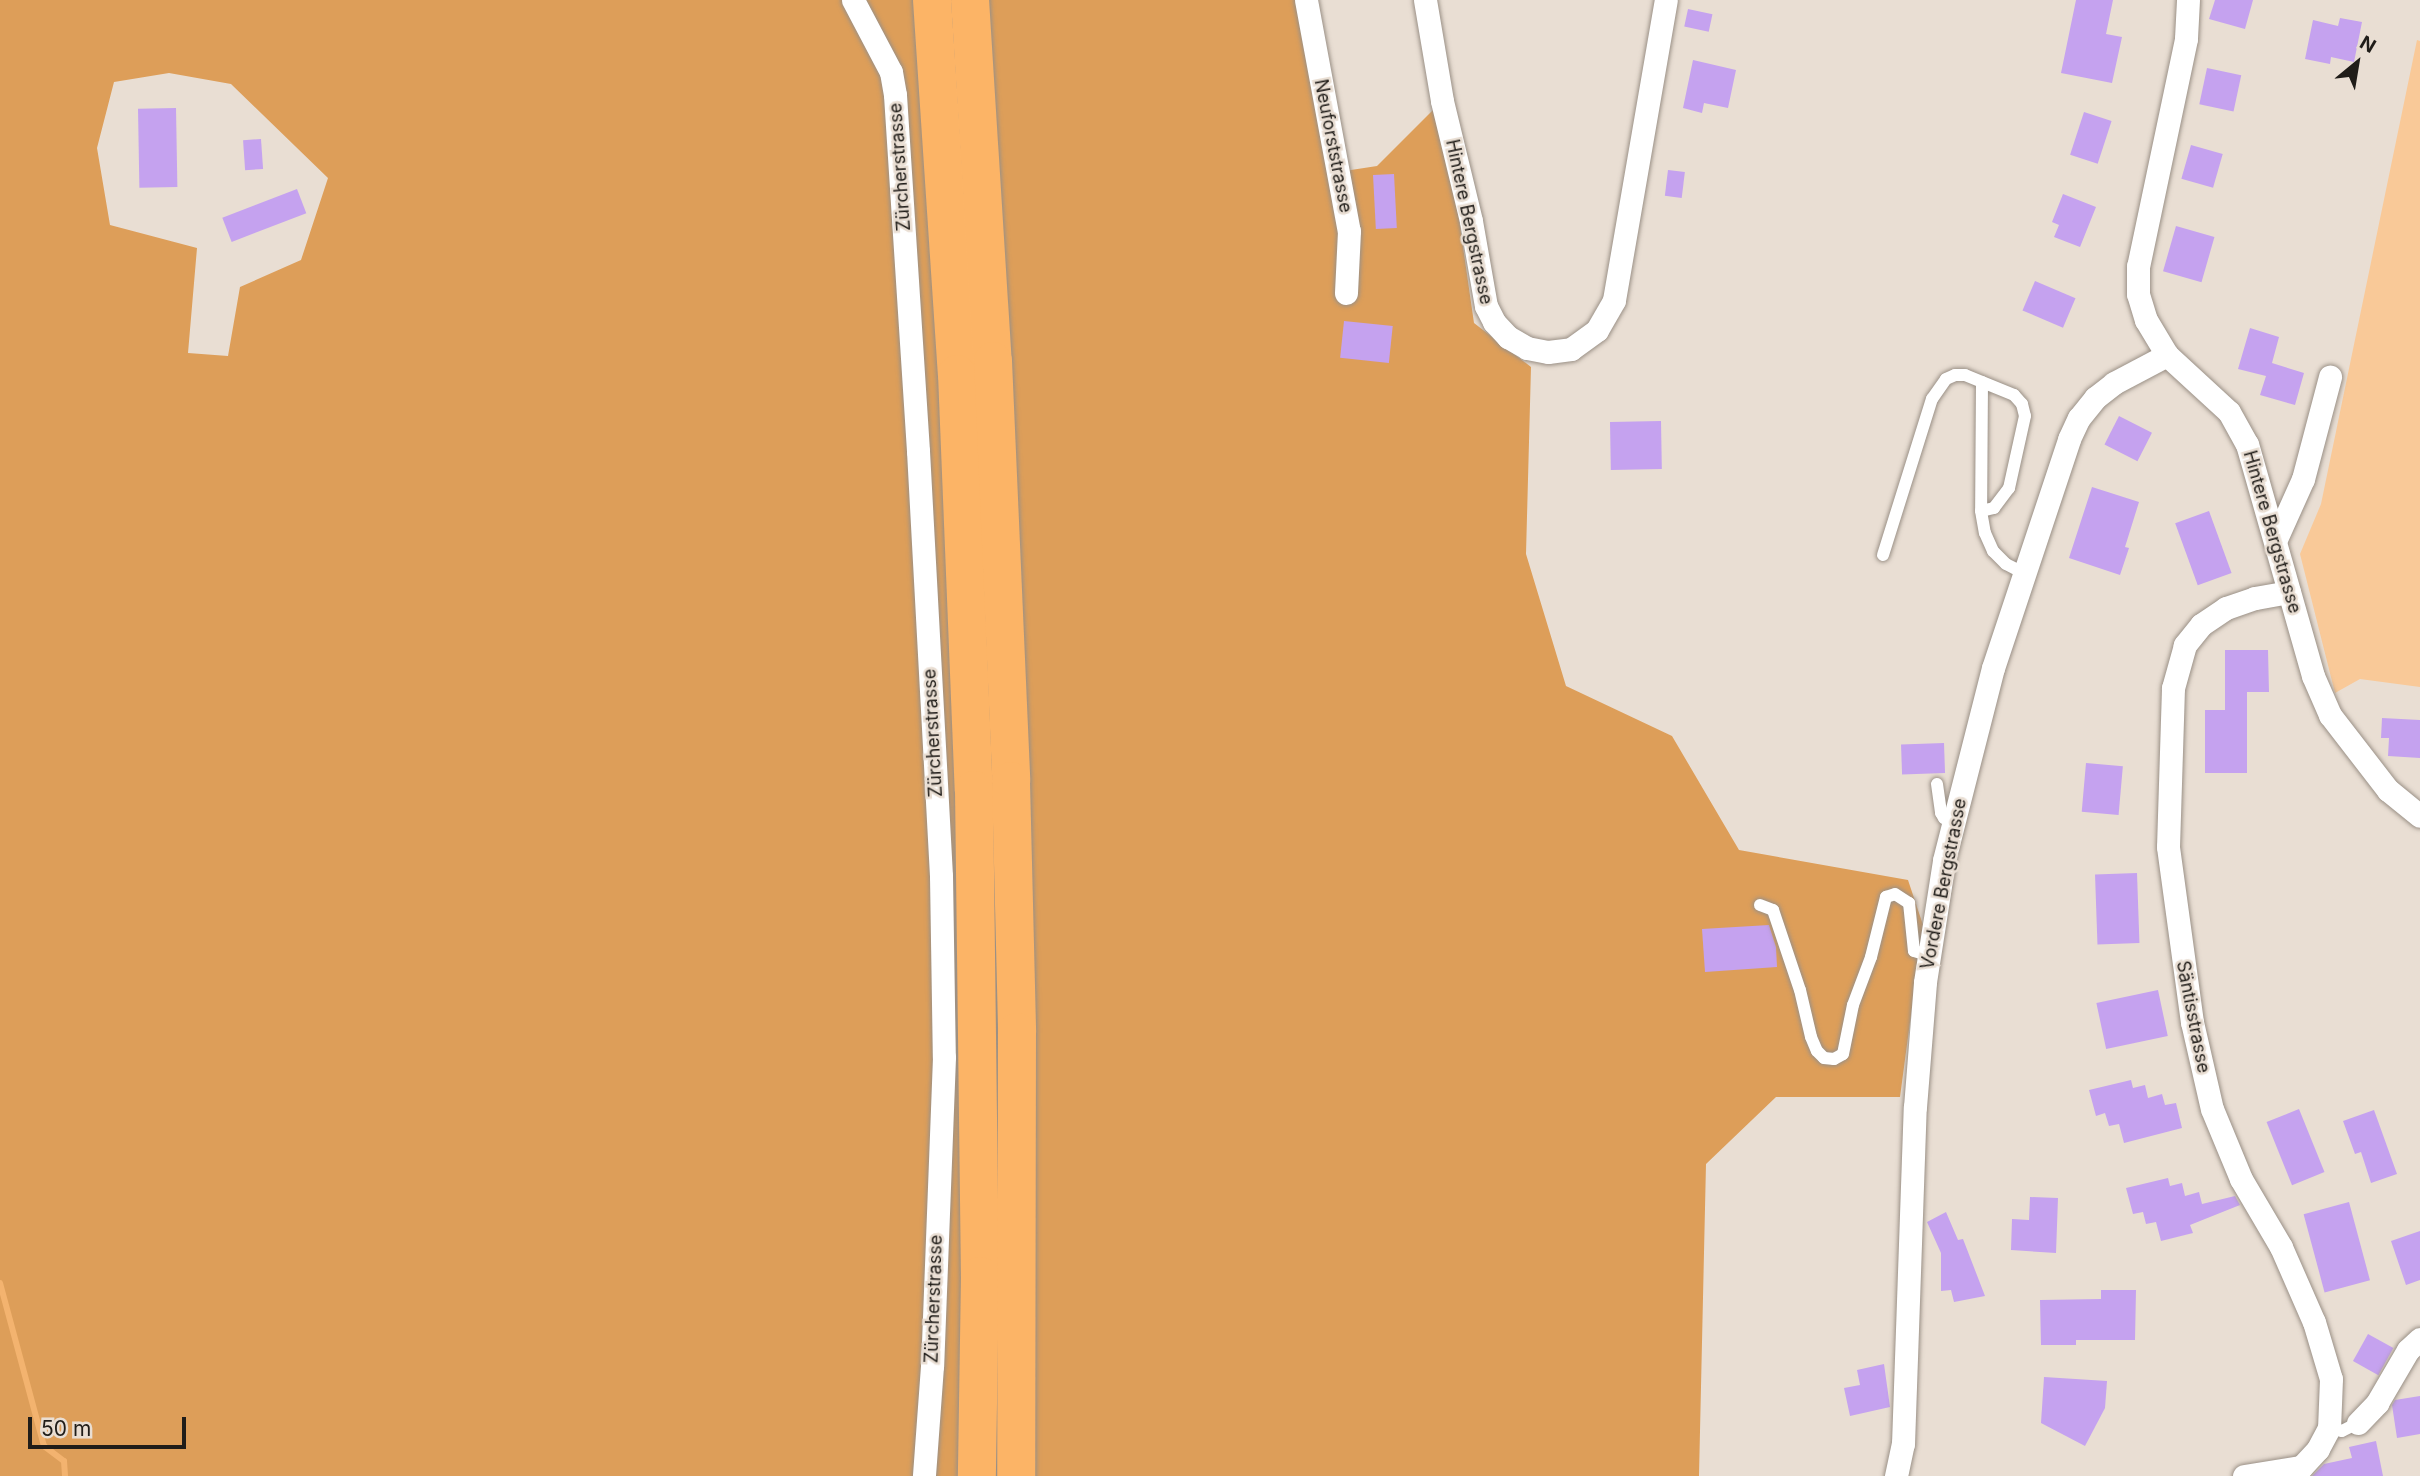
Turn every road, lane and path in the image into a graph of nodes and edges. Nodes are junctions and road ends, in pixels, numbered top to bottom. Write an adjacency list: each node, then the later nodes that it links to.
1 (853, 0): 26 (street, Zürcherstrasse)
2 (932, 0): 27 (highway)
3 (970, 0): 28 (highway)
4 (1306, 0): 8 (street, Neuforststrasse)
5 (1425, 0): 6 (street, Hintere Bergstrasse)
6 (1666, 0)
7 (2188, 0): 9 (street, Hintere Bergstrasse)
8 (1346, 293)
9 (2167, 355): 13 (street, Hintere Bergstrasse); 15 (street, Vordere Bergstrasse)
10 (2330, 377): 13 (street)
11 (1982, 382): 12 (lane); 12 (lane); 14 (lane)
12 (1981, 511): 15 (lane)
13 (2276, 539): 16 (street, Hintere Bergstrasse)
14 (1884, 555)
15 (2024, 573): 19 (street, Vordere Bergstrasse)
16 (2289, 592): 18 (street, Hintere Bergstrasse); 24 (street, Säntisstrasse)
17 (1937, 784): 19 (lane)
18 (2420, 816)
19 (1954, 823): 21 (street, Vordere Bergstrasse)
20 (1760, 905): 21 (lane)
21 (1928, 955): 29 (street, Vordere Bergstrasse)
22 (2420, 1339): 23 (street)
23 (2358, 1423): 24 (lane)
24 (2329, 1428): 25 (street)
25 (2302, 1471): 30 (street)
26 (924, 1476)
27 (977, 1476)
28 (1016, 1476)
29 (1896, 1476)
30 (2244, 1476)

